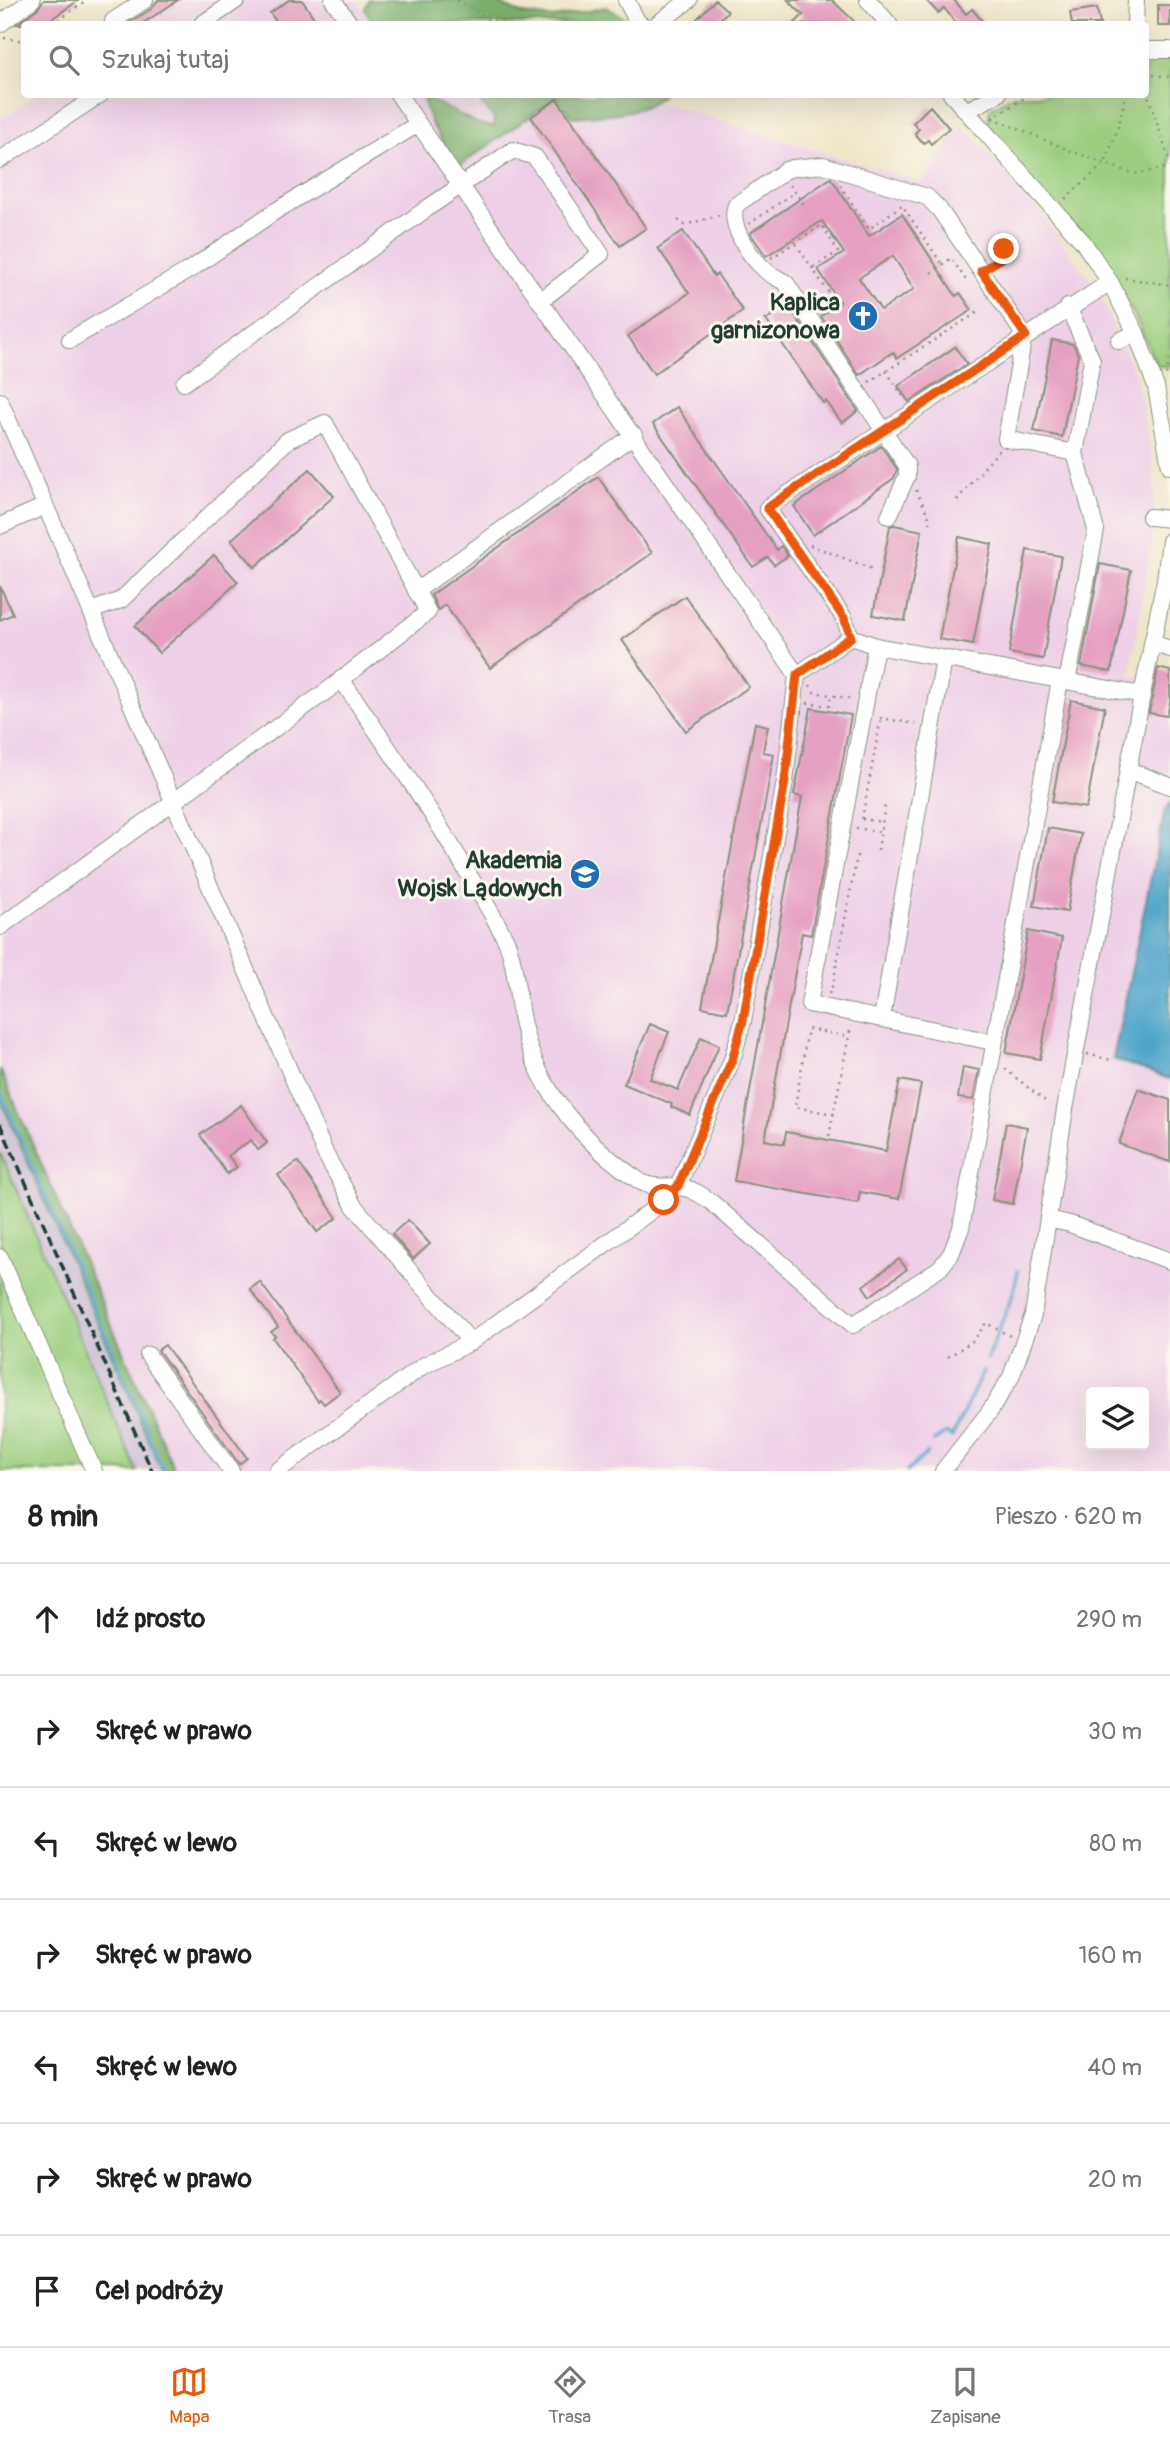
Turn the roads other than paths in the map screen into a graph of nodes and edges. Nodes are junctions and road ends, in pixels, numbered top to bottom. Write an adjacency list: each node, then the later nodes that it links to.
1 (32, 0): 16 (street)
2 (145, 0): 9 (street)
3 (237, 0): 10 (street)
4 (333, 0): 11 (street)
5 (626, 0): 12 (street)
6 (689, 0): 13 (street)
7 (868, 0): 14 (street)
8 (1136, 0): 15 (street)
9 (113, 21)
10 (206, 21)
11 (348, 21)
12 (639, 21)
13 (661, 21)
14 (886, 21)
15 (1135, 21)
16 (0, 24)
17 (1149, 50): 18 (street)
18 (1170, 50)
19 (95, 98): 25 (street)
20 (401, 98): 24 (street)
21 (955, 98): 23 (street)
22 (991, 98): 23 (street)
23 (967, 111): 27 (street)
24 (418, 124): 26 (street); 32 (street)
25 (0, 160)
26 (461, 186): 28 (street); 28 (street); 34 (street)
27 (1114, 279): 29 (street); 30 (street)
28 (540, 301): 37 (street)
29 (1068, 307): 31 (street); 38 (street)
30 (1136, 333): 33 (street); 39 (street)
31 (1022, 339): 36 (street); 36 (street); 38 (street)
32 (71, 340)
33 (1119, 341)
34 (184, 383)
35 (0, 401): 40 (street)
36 (883, 430): 41 (street); 49 (street)
37 (634, 435): 47 (street); 54 (street)
38 (1075, 453): 56 (street)
39 (1170, 457)
40 (45, 506): 44 (street); 48 (street)
41 (890, 516)
42 (1150, 517): 43 (street)
43 (1170, 519)
44 (0, 526)
45 (1170, 541): 46 (street)
46 (1169, 558): 50 (street)
47 (416, 591): 48 (street); 55 (street)
48 (91, 611): 60 (street)
49 (851, 637): 51 (street); 54 (street)
50 (1152, 643): 52 (street); 57 (street)
51 (876, 646): 53 (street); 62 (street)
52 (1170, 649)
53 (944, 659): 56 (street); 62 (street)
54 (797, 675): 64 (street)
55 (341, 680): 60 (street); 64 (street)
56 (1064, 681): 57 (street); 63 (street)
57 (1144, 687): 58 (street)
58 (1128, 770): 59 (street); 65 (street)
59 (1170, 786)
60 (173, 801): 61 (street); 68 (street)
61 (0, 927)
62 (881, 1017): 63 (street)
63 (993, 1042): 64 (street)
64 (678, 1186): 68 (street)
65 (1048, 1219): 67 (street); 73 (street)
66 (0, 1257): 70 (street)
67 (1170, 1261)
68 (471, 1342): 72 (street)
69 (148, 1355): 71 (street)
70 (94, 1471)
71 (231, 1471)
72 (277, 1471)
73 (943, 1471)

